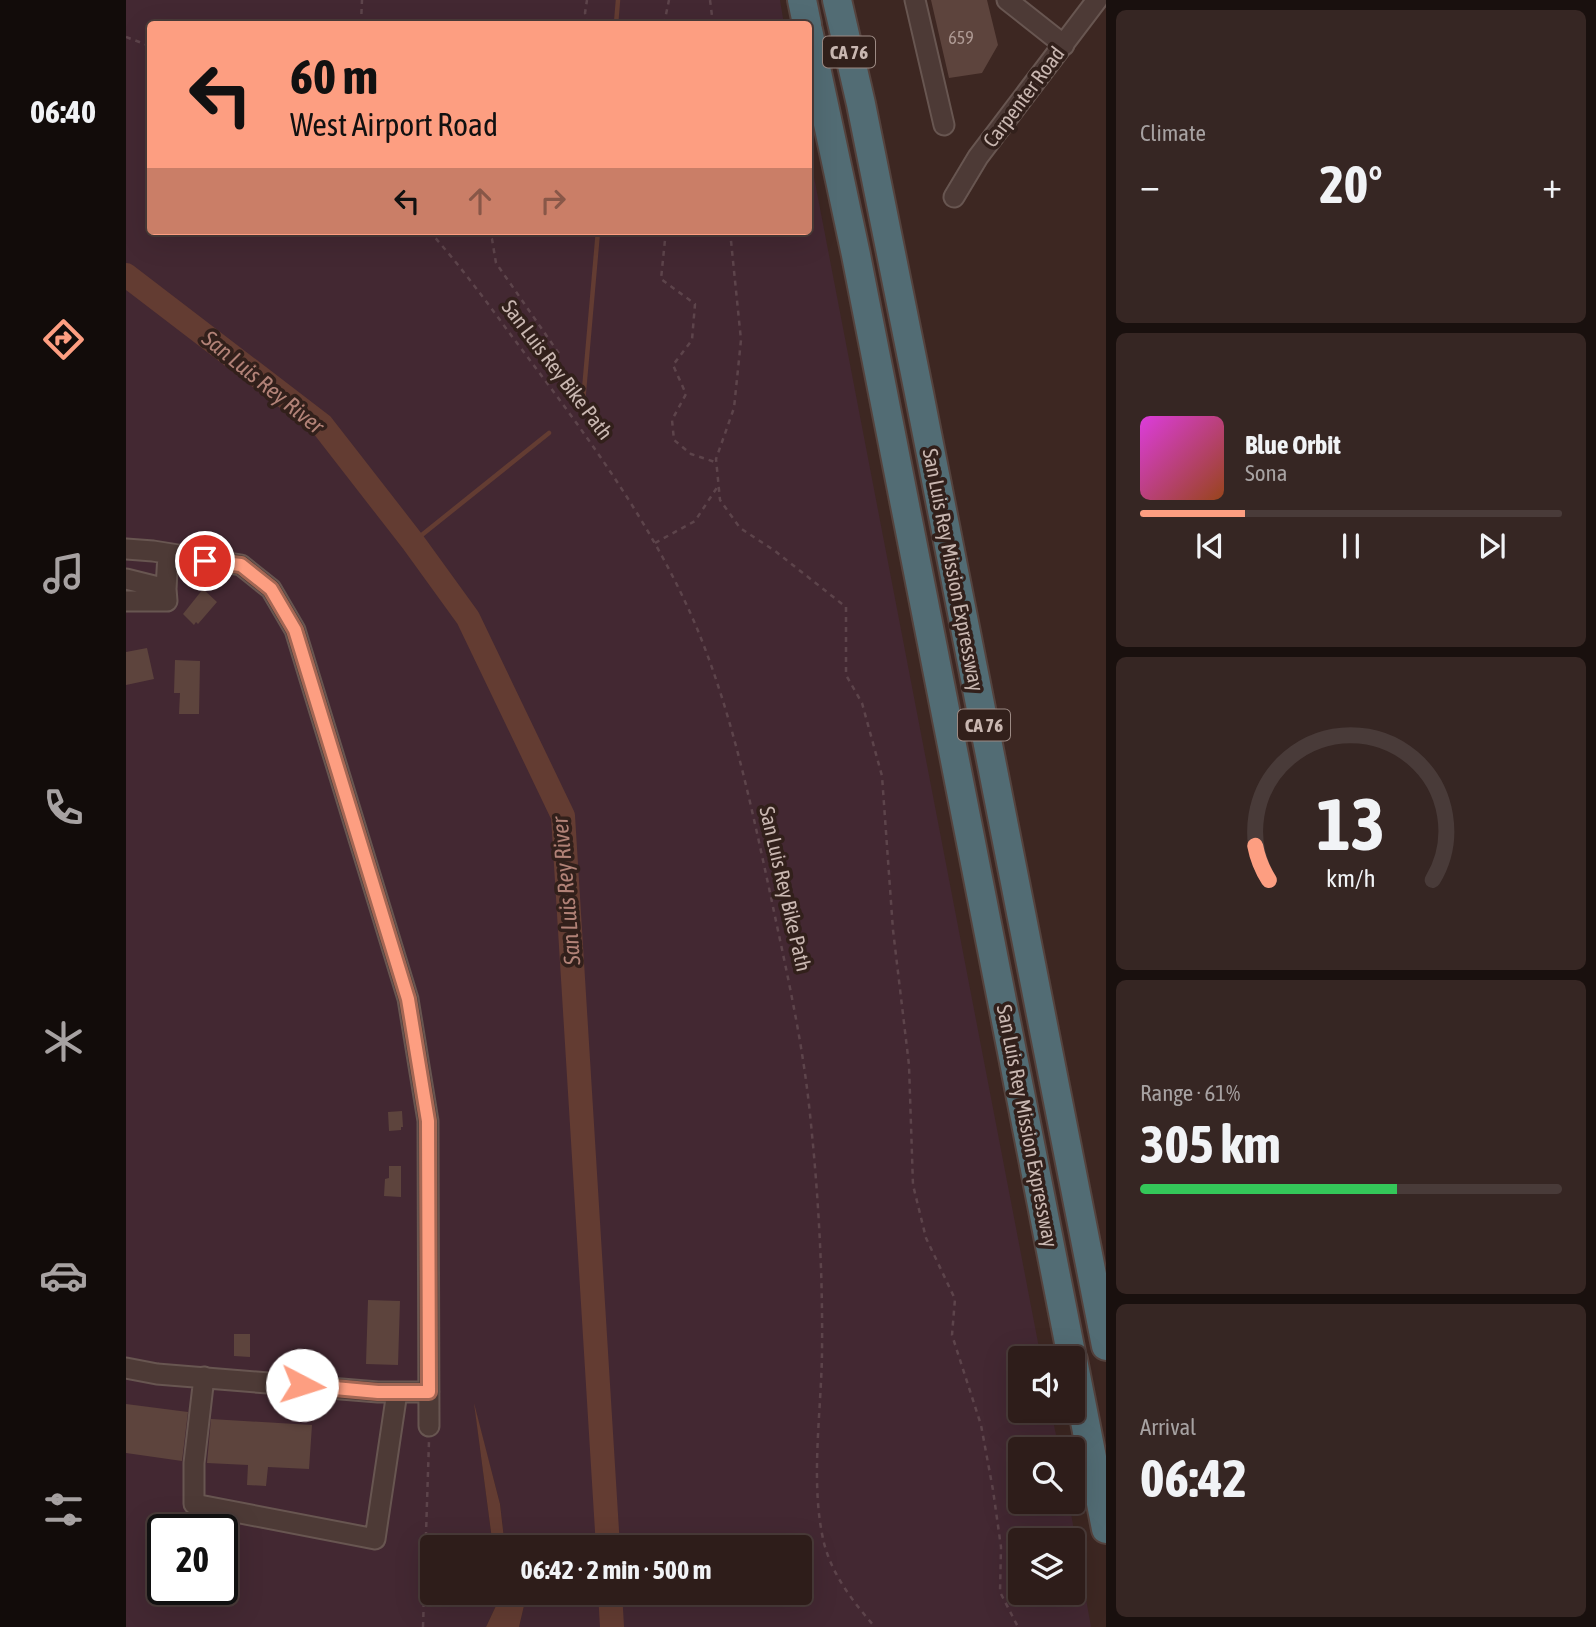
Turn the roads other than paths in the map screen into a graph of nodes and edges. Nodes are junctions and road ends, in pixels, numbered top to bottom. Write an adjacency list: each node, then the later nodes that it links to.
1 (802, 0): 6 (highway, CA 76)
2 (837, 0): 17 (highway, San Luis Rey Mission Expressway / CA 76)
3 (915, 0): 9 (street)
4 (1007, 0): 7 (street)
5 (1097, 0): 7 (street, Carpenter Road)
6 (806, 21)
7 (1064, 45): 10 (street, Carpenter Road)
8 (812, 49): 16 (highway, San Luis Rey Mission Expressway / CA 76)
9 (944, 125)
10 (954, 197)
11 (126, 550): 12 (street)
12 (169, 554): 14 (street); 21 (street)
13 (126, 579): 14 (street)
14 (166, 589): 15 (street)
15 (126, 601)
16 (1070, 1346)
17 (1106, 1346)
18 (126, 1368): 19 (street)
19 (204, 1377): 20 (street); 20 (street)
20 (397, 1392): 21 (street)
21 (429, 1392): 23 (street)
22 (1085, 1421): 24 (highway, San Luis Rey Mission Expressway / CA 76)
23 (429, 1426)
24 (1106, 1529)

